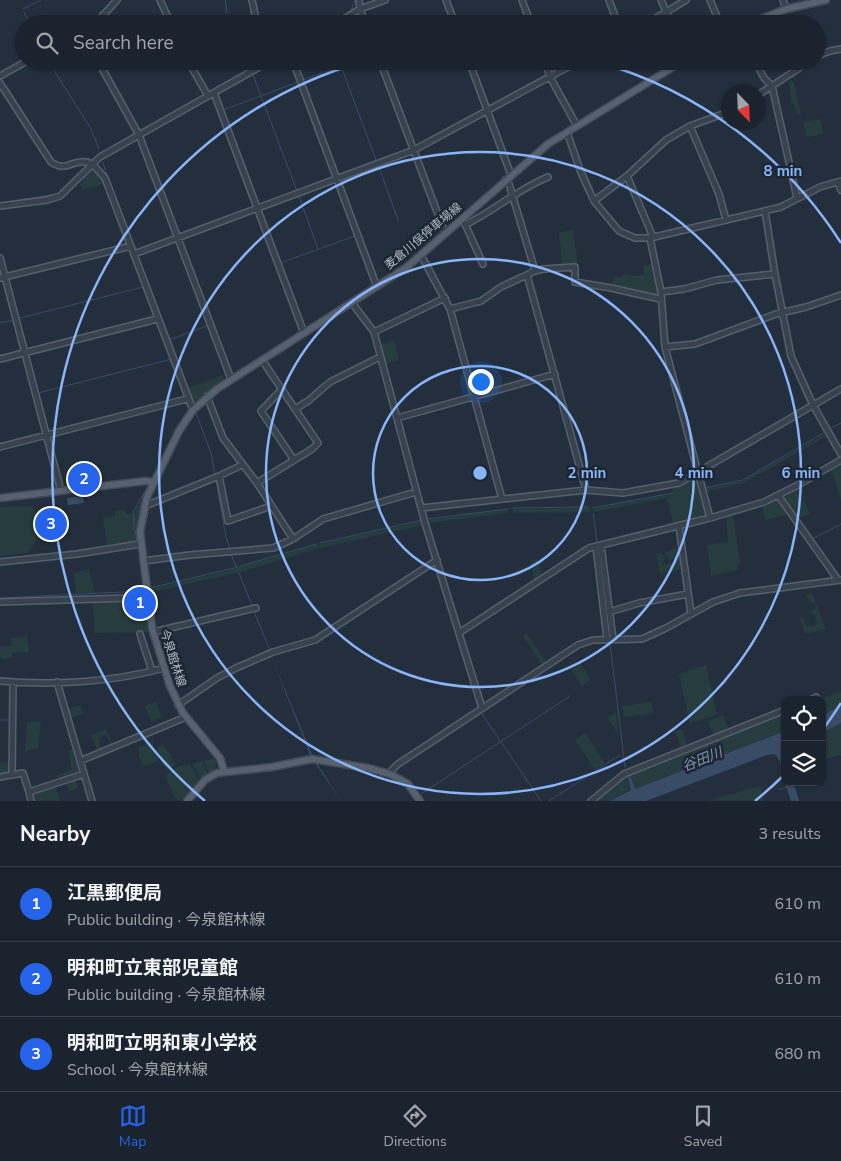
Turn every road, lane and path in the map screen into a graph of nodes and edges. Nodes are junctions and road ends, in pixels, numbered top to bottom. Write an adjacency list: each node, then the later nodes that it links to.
1 (117, 0): 17 (street)
2 (160, 0): 18 (street)
3 (252, 0): 19 (street)
4 (359, 0): 15 (street)
5 (385, 0): 15 (street)
6 (446, 0): 22 (street)
7 (522, 0): 23 (street)
8 (609, 0): 24 (street)
9 (661, 0): 16 (street)
10 (686, 0): 16 (street)
11 (710, 0): 27 (street)
12 (783, 0): 14 (street)
13 (826, 0): 14 (main road)
14 (786, 9): 28 (main road)
15 (360, 10): 20 (street); 21 (street)
16 (666, 12): 25 (street); 26 (street)
17 (103, 15)
18 (167, 15)
19 (255, 15)
20 (351, 15)
21 (362, 15)
22 (452, 15)
23 (528, 15)
24 (615, 15)
25 (661, 15)
26 (668, 15)
27 (716, 15)
28 (771, 15)
29 (841, 49): 30 (street)
30 (826, 53)
31 (15, 68): 43 (street)
32 (103, 70): 55 (street)
33 (193, 70): 49 (street)
34 (254, 70): 48 (street)
35 (296, 70): 61 (street)
36 (383, 70): 56 (street)
37 (472, 70): 50 (street)
38 (548, 70): 44 (street)
39 (563, 70): 44 (street)
40 (668, 70): 52 (main road, 麦倉川俣停車場線)
41 (760, 70): 46 (street)
42 (796, 70): 46 (street)
43 (0, 76)
44 (550, 77): 50 (street); 52 (street)
45 (0, 83): 57 (street)
46 (772, 86): 47 (street); 65 (street)
47 (766, 90)
48 (214, 93): 49 (street); 68 (street)
49 (208, 96): 55 (street)
50 (487, 111): 56 (street); 59 (street)
51 (721, 115): 53 (street)
52 (578, 126): 54 (main road, 麦倉川俣停車場線)
53 (690, 126): 58 (street); 71 (street)
54 (567, 132): 59 (main road, 麦倉川俣停車場線); 66 (street)
55 (139, 135): 57 (street); 74 (street)
56 (414, 150): 61 (street); 73 (street)
57 (92, 165): 67 (street); 76 (street)
58 (627, 176): 66 (street); 75 (street)
59 (508, 177): 64 (street); 70 (main road, 麦倉川俣停車場線)
60 (548, 177): 64 (street)
61 (338, 179): 68 (street); 85 (street)
62 (839, 182): 63 (street); 65 (street)
63 (841, 190)
64 (512, 196): 72 (street); 81 (street)
65 (797, 198): 69 (street)
66 (594, 201): 75 (street)
67 (0, 206)
68 (257, 208): 74 (street); 95 (street)
69 (765, 211): 71 (street); 82 (street)
70 (460, 220): 72 (street); 73 (main road, 麦倉川俣停車場線)
71 (726, 220): 75 (street)
72 (465, 225): 80 (street)
73 (446, 233): 78 (main road, 麦倉川俣停車場線)
74 (177, 237): 77 (street); 102 (street)
75 (651, 238): 86 (street)
76 (131, 246): 77 (street); 84 (street)
77 (134, 254): 93 (street)
78 (421, 255): 85 (main road, 麦倉川俣停車場線); 88 (street)
79 (0, 258): 84 (street)
80 (484, 264)
81 (535, 271): 83 (street); 89 (street)
82 (775, 274): 86 (street); 92 (street)
83 (527, 275): 91 (street); 101 (street)
84 (3, 278): 97 (street)
85 (377, 287): 90 (main road, 麦倉川俣停車場線)
86 (661, 292): 89 (street)
87 (841, 295): 92 (street)
88 (445, 298): 91 (street); 94 (street)
89 (660, 299): 96 (street)
90 (352, 303): 94 (street); 95 (main road, 麦倉川俣停車場線)
91 (450, 309): 106 (street)
92 (783, 312): 96 (street); 108 (street)
93 (157, 319): 97 (street); 107 (street)
94 (374, 332): 98 (street)
95 (304, 333): 100 (main road, 麦倉川俣停車場線)
96 (666, 347): 118 (street)
97 (25, 353): 99 (street); 112 (street)
98 (380, 357): 109 (street); 111 (street)
99 (0, 359)
100 (262, 360): 102 (main road, 麦倉川俣停車場線); 103 (street)
101 (554, 374): 106 (street); 122 (street)
102 (231, 380): 105 (main road, 麦倉川俣停車場線)
103 (282, 389): 109 (street); 115 (street)
104 (841, 389): 108 (street)
105 (208, 396): 110 (main road, 麦倉川俣停車場線); 117 (street)
106 (474, 397): 111 (street); 127 (street)
107 (188, 399): 110 (street); 112 (street)
108 (813, 405): 114 (street); 118 (street)
109 (295, 409): 115 (street)
110 (193, 410): 120 (main road, 麦倉川俣停車場線)
111 (397, 418): 124 (street)
112 (46, 435): 113 (street); 123 (street)
113 (0, 447)
114 (841, 454)
115 (294, 460): 121 (street)
116 (841, 460): 125 (street)
117 (242, 465): 119 (street); 121 (street)
118 (698, 473): 122 (street); 131 (street)
119 (220, 476): 128 (street); 129 (street)
120 (153, 482): 123 (main road); 128 (main road, 今泉館林線)
121 (257, 483): 129 (street)
122 (586, 490): 127 (street)
123 (61, 491): 126 (main road)
124 (416, 492): 130 (street); 133 (street)
125 (778, 495): 131 (street); 139 (street)
126 (0, 498)
127 (502, 499): 130 (street)
128 (145, 506): 134 (main road, 今泉館林線)
129 (271, 506): 133 (street)
130 (421, 508): 136 (street)
131 (710, 518): 132 (street)
132 (680, 526): 135 (street); 140 (street)
133 (293, 540): 137 (street)
134 (140, 544): 137 (main road, 今泉館林線); 138 (street)
135 (598, 546): 144 (street); 147 (street); 149 (street)
136 (437, 560): 147 (street); 155 (street)
137 (143, 561): 141 (main road, 今泉館林線)
138 (0, 562)
139 (840, 580): 145 (street)
140 (688, 594): 144 (street); 145 (street)
141 (147, 595): 142 (street); 146 (main road, 今泉館林線)
142 (0, 602)
143 (256, 608): 146 (street)
144 (609, 612): 149 (street)
145 (691, 614): 149 (street)
146 (153, 632): 150 (main road, 今泉館林線)
147 (459, 633): 156 (street)
148 (140, 634): 151 (street)
149 (610, 639): 156 (street)
150 (164, 668): 151 (street); 155 (main road, 今泉館林線)
151 (152, 671): 153 (street)
152 (0, 682): 154 (street)
153 (57, 682): 154 (street); 159 (street)
154 (13, 683): 163 (street)
155 (178, 705): 158 (main road, 今泉館林線)
156 (482, 708): 162 (street)
157 (781, 712): 170 (street)
158 (186, 717): 159 (street); 160 (main road, 今泉館林線)
159 (80, 761): 161 (street)
160 (224, 771): 162 (main road); 168 (main road)
161 (84, 774): 165 (street); 167 (street)
162 (390, 774): 169 (main road)
163 (12, 775): 164 (street); 165 (street)
164 (0, 777)
165 (29, 792): 166 (street)
166 (31, 801)
167 (92, 801)
168 (187, 801)
169 (420, 801)
170 (591, 801)

